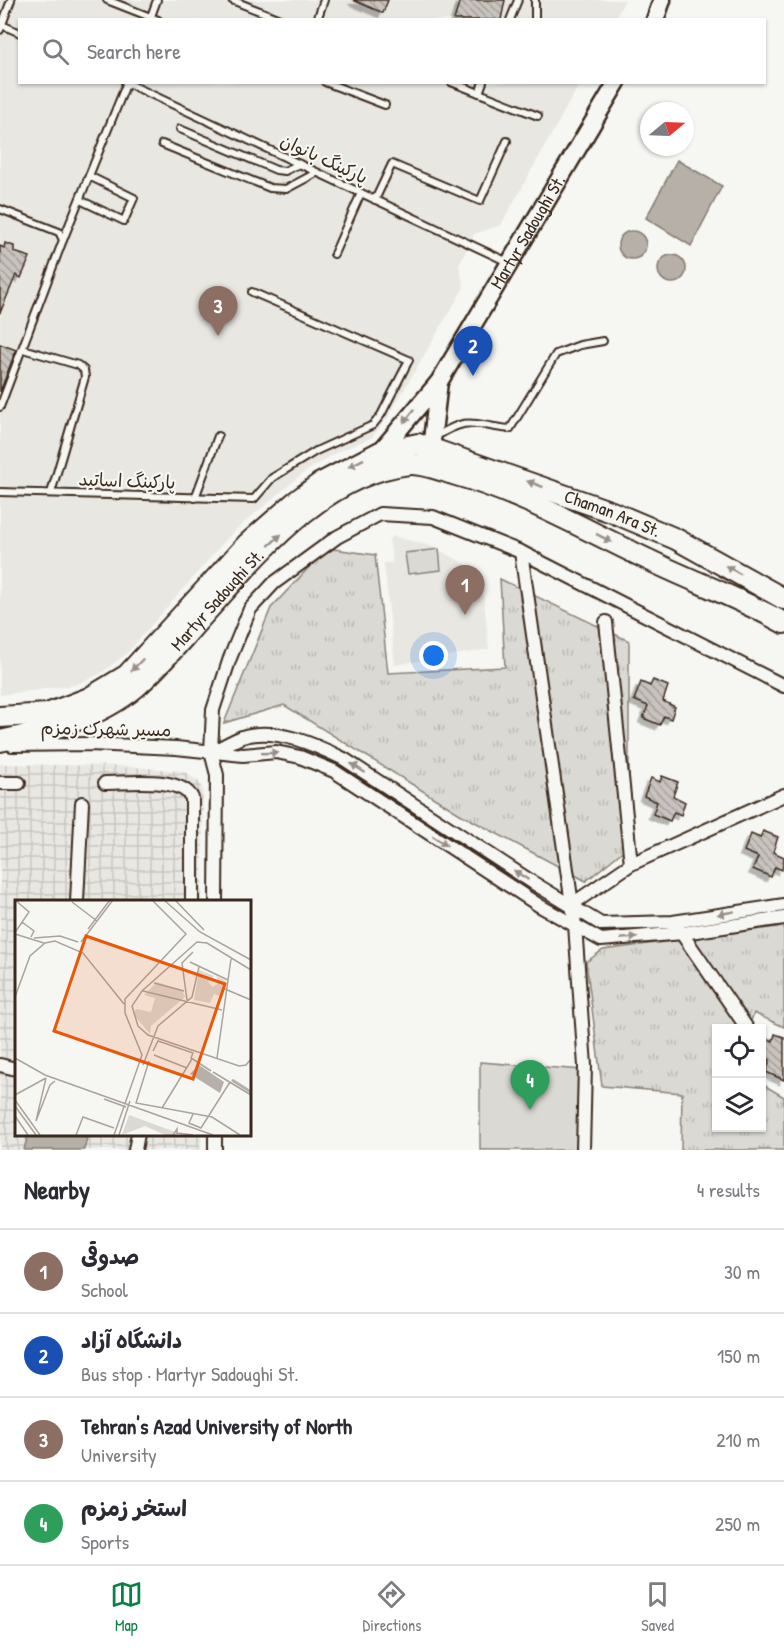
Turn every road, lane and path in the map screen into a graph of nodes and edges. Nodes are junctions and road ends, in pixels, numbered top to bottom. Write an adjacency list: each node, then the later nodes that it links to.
1 (11, 0): 15 (lane)
2 (107, 0): 9 (lane)
3 (157, 0): 9 (lane)
4 (232, 0): 10 (lane)
5 (324, 0): 11 (lane)
6 (518, 0): 12 (lane)
7 (535, 0): 13 (lane)
8 (662, 0): 14 (main road)
9 (150, 18)
10 (277, 18)
11 (318, 18)
12 (511, 18)
13 (535, 18)
14 (656, 18)
15 (1, 27): 16 (lane)
16 (18, 32)
17 (126, 84): 31 (lane)
18 (128, 84): 29 (lane, پارکینگ بانوان)
19 (330, 84): 24 (lane)
20 (456, 84): 23 (lane)
21 (482, 84): 23 (lane)
22 (616, 84): 38 (main road, Martyr Sadoughi St.)
23 (479, 93): 25 (lane)
24 (385, 105)
25 (538, 116)
26 (180, 129): 29 (lane)
27 (507, 141): 34 (lane)
28 (162, 144): 30 (lane)
29 (299, 164): 30 (lane, پارکینگ بانوان)
30 (316, 173): 32 (lane, پارکینگ بانوان)
31 (89, 176): 33 (lane); 33 (lane)
32 (361, 193): 34 (lane, پارکینگ بانوان); 37 (lane)
33 (80, 200): 36 (lane)
34 (375, 200): 38 (lane, پارکینگ بانوان)
35 (0, 209): 36 (lane)
36 (63, 240): 41 (lane)
37 (334, 254)
38 (510, 263): 42 (main road, Martyr Sadoughi St.)
39 (252, 292): 49 (lane, پارکینگ اساتید)
40 (603, 341): 45 (lane)
41 (23, 349): 43 (lane); 48 (lane)
42 (439, 382): 45 (main road); 46 (main road, Martyr Sadoughi St., one-way to 46)
43 (0, 407)
44 (218, 436): 49 (lane)
45 (433, 451): 46 (main road, Martyr Sadoughi St.); 50 (main road, Chaman Ara St., one-way to 45); 52 (main road, Chaman Ara St., one-way to 52); 60 (main road, Martyr Sadoughi St., one-way to 45)
46 (380, 452): 59 (main road, Martyr Sadoughi St., one-way to 59)
47 (0, 492): 48 (lane, پارکینگ اساتید)
48 (51, 494): 49 (lane, پارکینگ اساتید)
49 (195, 498)
50 (654, 530): 52 (main road); 53 (main road, Chaman Ara St.)
51 (521, 552): 58 (street); 63 (street); 73 (street)
52 (639, 555): 54 (main road, Chaman Ara St.)
53 (707, 556): 54 (main road); 55 (main road, Chaman Ara St., one-way to 53)
54 (695, 582): 57 (main road, Chaman Ara St.)
55 (784, 599)
56 (606, 622): 69 (street)
57 (784, 623)
58 (784, 686)
59 (0, 717)
60 (65, 724): 61 (main road, Martyr Sadoughi St.); 62 (street)
61 (0, 743): 62 (street, مسیر شهرک زمزم)
62 (63, 745): 63 (street, مسیر شهرک زمزم)
63 (211, 752): 72 (street); 73 (street, one-way to 63); 79 (street, مسیر شهرک زمزم, one-way to 79)
64 (0, 783): 65 (street)
65 (19, 783)
66 (105, 783): 71 (street)
67 (784, 795): 69 (street)
68 (82, 803): 70 (street)
69 (631, 864): 73 (street)
70 (77, 900)
71 (192, 900)
72 (216, 900)
73 (571, 905): 77 (street); 79 (street)
74 (784, 905): 75 (street)
75 (752, 908): 77 (street, one-way to 77); 78 (street)
76 (784, 918): 78 (street, مسیر شهرک زمزم)
77 (673, 922): 80 (street)
78 (750, 922): 80 (street, مسیر شهرک زمزم)
79 (575, 925): 80 (street, مسیر شهرک زمزم, one-way to 80); 86 (street)
80 (683, 933): 81 (street)
81 (744, 1024)
82 (0, 1065): 83 (street)
83 (15, 1069)
84 (138, 1135): 85 (street)
85 (135, 1150)
86 (583, 1150)

